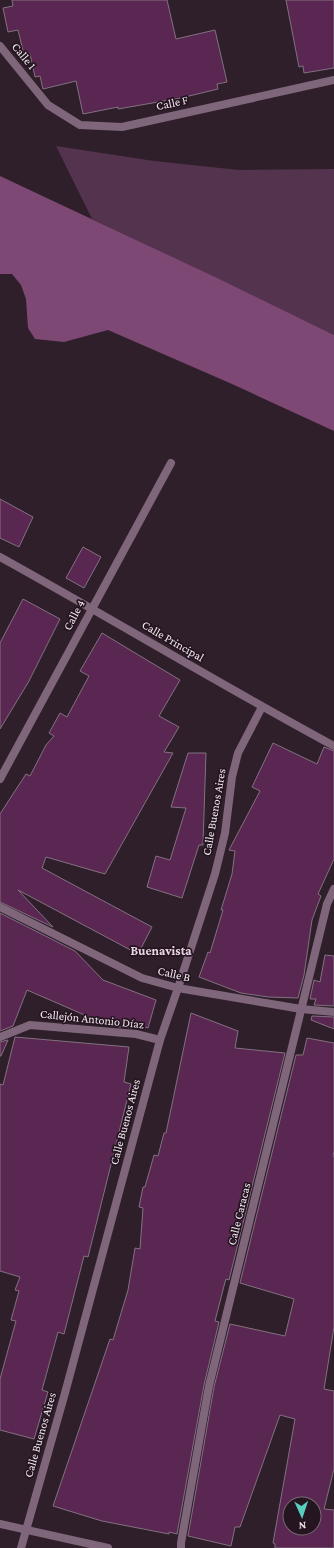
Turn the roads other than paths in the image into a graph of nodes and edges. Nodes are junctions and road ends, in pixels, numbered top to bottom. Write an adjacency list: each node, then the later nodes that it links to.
1 (0, 46): 3 (street, Calle 1)
2 (334, 80): 3 (street, Calle F)
3 (29, 81)
4 (171, 463): 6 (street, Calle 4)
5 (0, 557): 6 (street, Calle Principal)
6 (91, 608): 7 (street, Calle Principal); 9 (street, Calle 4)
7 (262, 707): 8 (street, Calle Principal); 12 (street, Calle Buenos Aires)
8 (334, 746)
9 (0, 779)
10 (334, 889): 13 (street, Calle Caracas)
11 (0, 907): 12 (street, Calle B)
12 (178, 988): 13 (street, Calle B); 16 (street, Calle Buenos Aires)
13 (301, 1009): 14 (street, Calle B); 21 (street, Calle Caracas)
14 (334, 1012)
15 (0, 1037): 16 (street, Callejón Antonio Díaz)
16 (160, 1040): 18 (street, Calle Buenos Aires)
17 (0, 1524): 18 (street)
18 (26, 1529): 19 (street, Calle Buenos Aires); 20 (street)
19 (21, 1548)
20 (108, 1548)
21 (181, 1548)

